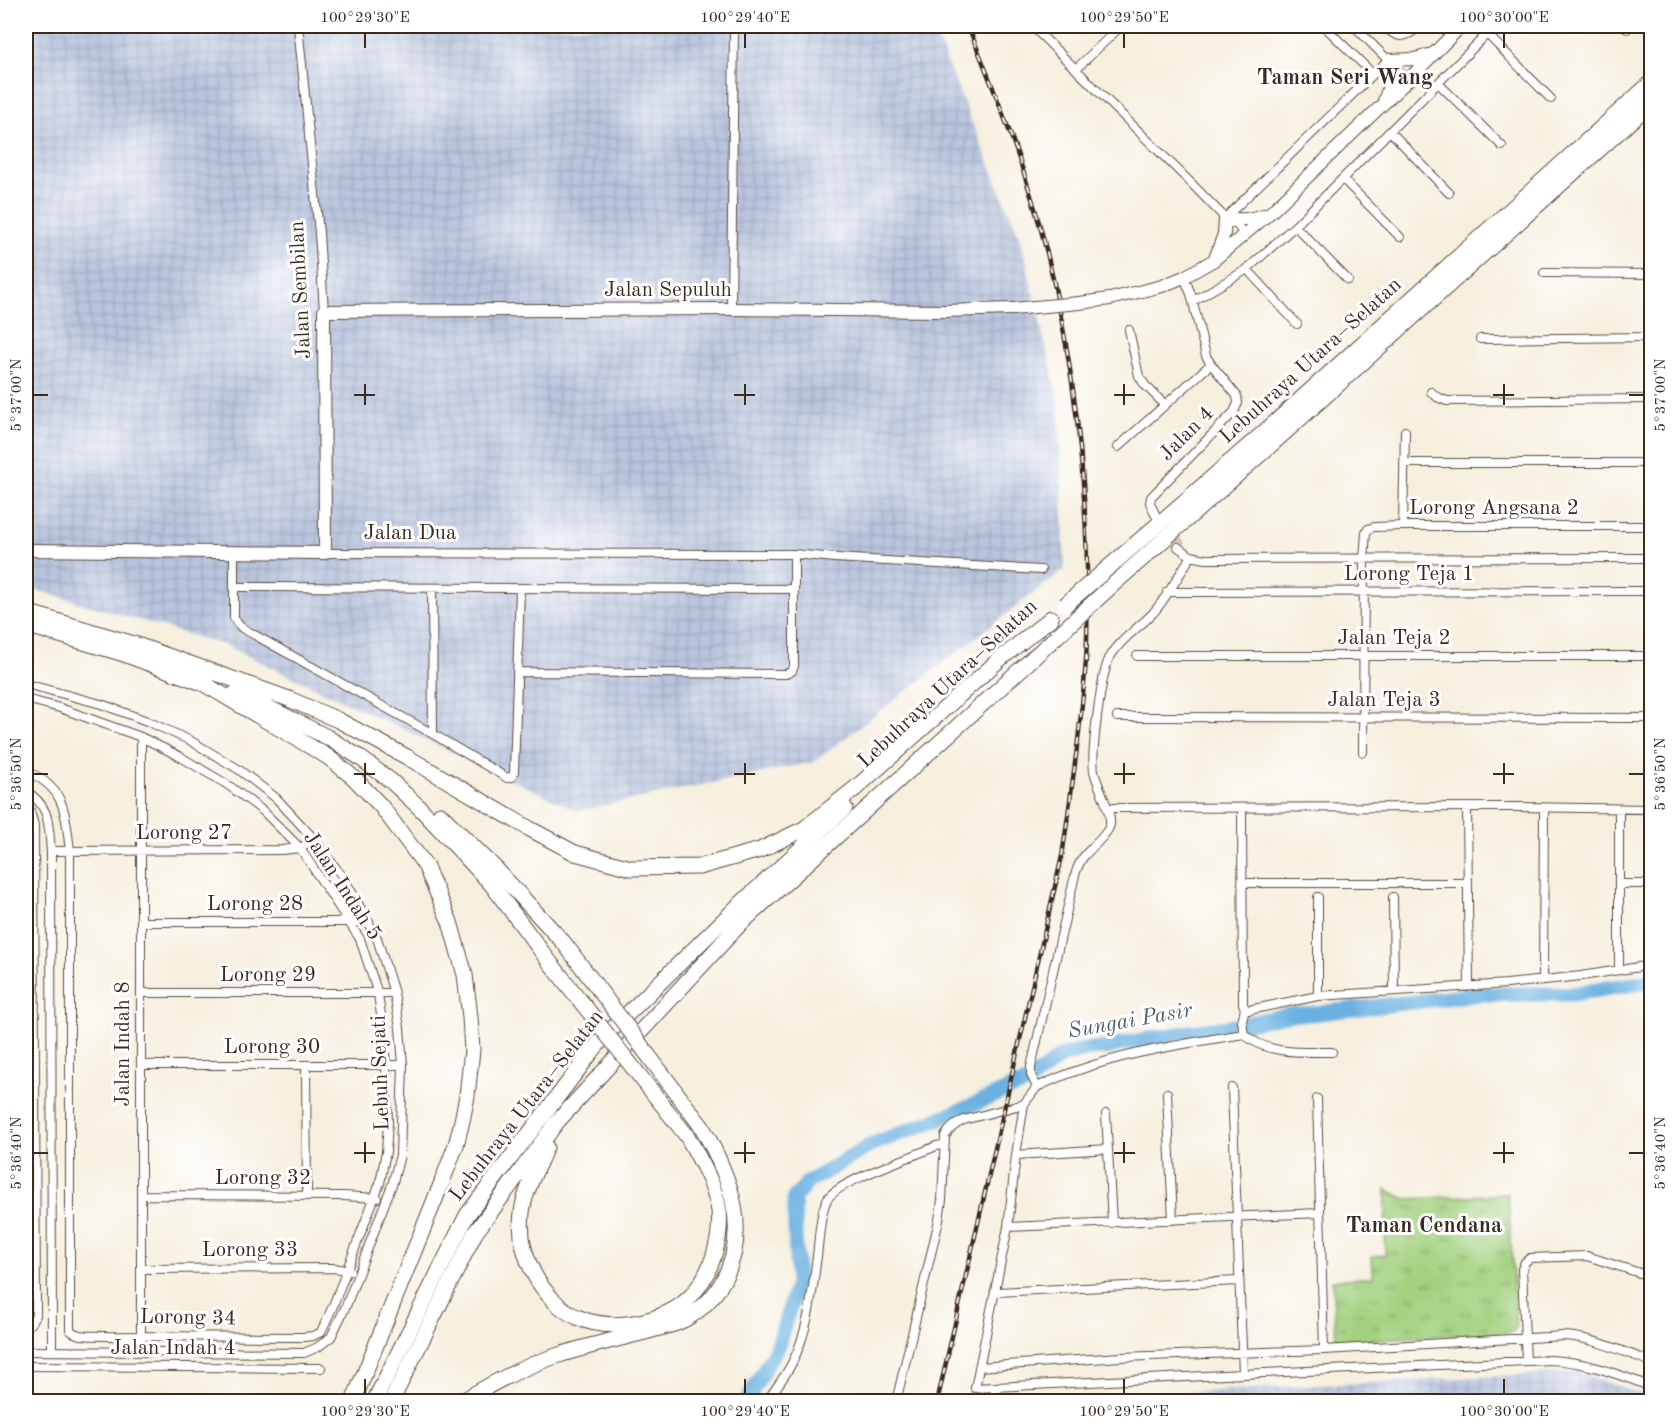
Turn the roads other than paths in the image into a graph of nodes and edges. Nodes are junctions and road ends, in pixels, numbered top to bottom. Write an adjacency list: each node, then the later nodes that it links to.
1 (298, 26): 39 (street, Jalan Sembilan)
2 (734, 26): 38 (street)
3 (1032, 26): 14 (street)
4 (1121, 26): 14 (street)
5 (1324, 26): 15 (street)
6 (1354, 26): 13 (street)
7 (1384, 26): 8 (street)
8 (1420, 26)
9 (1461, 26): 12 (main road, Jalan Sepuluh)
10 (1496, 26): 11 (street)
11 (1487, 34): 18 (street); 19 (street)
12 (1433, 54): 13 (main road); 16 (main road, Jalan Sepuluh)
13 (1388, 60): 15 (street); 16 (street); 21 (main road)
14 (1076, 69): 27 (street)
15 (1373, 74): 27 (street)
16 (1408, 80): 21 (main road, Jalan Sepuluh)
17 (1652, 82): 70 (highway, Lebuhraya Utara–Selatan, bridge)
18 (1438, 83): 22 (street); 23 (street)
19 (1551, 99)
20 (1652, 102): 131 (highway, Lebuhraya Utara–Selatan, bridge)
21 (1383, 104): 26 (main road, Jalan Sepuluh)
22 (1390, 130): 24 (street); 25 (street)
23 (1502, 146)
24 (1343, 178): 28 (street); 30 (street)
25 (1449, 193)
26 (1271, 212): 27 (main road); 29 (main road, Jalan Sepuluh)
27 (1227, 220): 29 (street); 31 (main road)
28 (1295, 226): 32 (street); 36 (street)
29 (1242, 236): 31 (main road, Jalan Sepuluh)
30 (1400, 237)
31 (1214, 260): 35 (main road, Jalan Sepuluh)
32 (1248, 269): 37 (street); 40 (street)
33 (1544, 273): 34 (street)
34 (1652, 274)
35 (1184, 277): 37 (street, Jalan 4); 38 (main road, Jalan Sepuluh, bridge)
36 (1348, 280)
37 (1193, 301): 44 (street, Jalan 4)
38 (731, 309): 39 (main road, Jalan Sepuluh)
39 (324, 311): 57 (main road, Jalan Sembilan)
40 (1297, 324)
41 (1129, 330): 47 (street)
42 (1652, 337): 43 (street)
43 (1480, 339)
44 (1211, 364): 47 (street); 52 (street, Jalan 4)
45 (1431, 392): 46 (street)
46 (1652, 399)
47 (1164, 404): 49 (street)
48 (1405, 431): 50 (street)
49 (1118, 447)
50 (1404, 463): 51 (street); 53 (street)
51 (1652, 463)
52 (1156, 513)
53 (1403, 526): 54 (street, Lorong Angsana 2); 60 (street, Lorong Angsana 2)
54 (1652, 526)
55 (26, 550): 56 (main road, Jalan Dua)
56 (234, 553): 57 (main road, Jalan Dua); 62 (street)
57 (325, 553): 58 (street, Jalan Dua)
58 (794, 554): 61 (street, Jalan Dua); 65 (street)
59 (1652, 558): 60 (street)
60 (1364, 559): 67 (street); 68 (street)
61 (1041, 570)
62 (234, 587): 63 (street); 83 (street)
63 (432, 588): 64 (street); 83 (street)
64 (520, 588): 65 (street); 75 (street)
65 (794, 589): 75 (street)
66 (1652, 591): 68 (street, Lorong Teja 1)
67 (1167, 592): 68 (street, Lorong Teja 1); 90 (street)
68 (1364, 592): 72 (street)
69 (26, 612): 78 (highway)
70 (1051, 618): 78 (highway); 167 (highway, Lebuhraya Utara–Selatan)
71 (26, 625): 76 (highway)
72 (1363, 656): 73 (street, Jalan Teja 2); 74 (street, Jalan Teja 2); 81 (street)
73 (1652, 656)
74 (1137, 657)
75 (518, 672): 83 (street)
76 (201, 682): 131 (highway, bridge); 166 (highway)
77 (26, 684): 95 (street, Lebuh Sejati)
78 (250, 685): 169 (highway, bridge)
79 (26, 699): 84 (street, Jalan Indah 5)
80 (1117, 717): 81 (street, Jalan Teja 3)
81 (1363, 717): 82 (street, Jalan Teja 3); 85 (street)
82 (1652, 718)
83 (433, 734)
84 (141, 737): 96 (street, Jalan Indah 5); 99 (street, Jalan Indah 8)
85 (1363, 752)
86 (26, 771): 98 (street)
87 (26, 791): 97 (street)
88 (26, 806): 150 (street)
89 (1467, 807): 91 (street); 92 (street); 101 (street)
90 (1107, 808): 91 (street); 125 (street)
91 (1242, 808): 100 (street)
92 (1544, 808): 93 (street); 111 (street)
93 (1619, 809): 94 (street); 102 (street)
94 (1652, 809)
95 (314, 839): 96 (street, Lorong 27); 106 (street, Lebuh Sejati)
96 (300, 848): 99 (street, Lorong 27); 108 (street, Jalan Indah 5)
97 (51, 851): 98 (street, Lorong 27); 156 (street)
98 (70, 851): 99 (street, Lorong 27); 151 (street, Lorong 34)
99 (141, 851): 107 (street, Jalan Indah 8)
100 (1242, 883): 101 (street); 118 (street)
101 (1468, 883): 112 (street)
102 (1619, 884): 103 (street); 110 (street)
103 (1652, 884)
104 (1318, 897): 117 (street)
105 (1393, 897): 113 (street)
106 (369, 921): 108 (street, Lorong 28); 115 (street, Lebuh Sejati)
107 (141, 922): 108 (street, Lorong 28); 114 (street, Jalan Indah 8)
108 (348, 922): 116 (street, Jalan Indah 5)
109 (1652, 965): 110 (street)
110 (1619, 969): 111 (street)
111 (1543, 980): 112 (street)
112 (1469, 987): 113 (street)
113 (1394, 991): 117 (street)
114 (141, 993): 116 (street, Lorong 29); 121 (street, Jalan Indah 8)
115 (394, 993): 116 (street, Lorong 29); 123 (street, Lebuh Sejati)
116 (378, 994): 122 (street, Jalan Indah 5)
117 (1318, 996): 118 (street)
118 (1245, 1009): 119 (street)
119 (1243, 1028): 120 (street); 125 (street)
120 (1332, 1052)
121 (141, 1065): 124 (street, Lorong 30); 135 (street, Jalan Indah 8)
122 (386, 1065): 123 (street, Lorong 30); 124 (street, Lorong 30); 137 (street, Jalan Indah 5)
123 (403, 1065): 138 (street, Lebuh Sejati)
124 (306, 1066): 136 (street)
125 (1034, 1081): 129 (street)
126 (1232, 1088): 140 (street)
127 (1167, 1093): 141 (street)
128 (1317, 1099): 139 (street)
129 (1024, 1104): 132 (street); 134 (street)
130 (1106, 1114): 133 (street)
131 (557, 1122): 168 (highway, Lebuhraya Utara–Selatan)
132 (944, 1145): 170 (street); 171 (street)
133 (1108, 1149): 134 (street); 142 (street)
134 (1016, 1155): 143 (street)
135 (141, 1195): 136 (street, Lorong 32); 144 (street, Jalan Indah 8)
136 (308, 1196): 137 (street, Lorong 32)
137 (374, 1197): 138 (street, Lorong 32); 145 (street, Jalan Indah 5)
138 (386, 1199): 146 (street, Lebuh Sejati)
139 (1320, 1213): 140 (street); 154 (street)
140 (1237, 1217): 141 (street); 148 (street)
141 (1173, 1220): 142 (street)
142 (1112, 1223): 143 (street)
143 (1008, 1227): 149 (street)
144 (141, 1269): 145 (street, Lorong 33); 151 (street, Jalan Indah 8)
145 (347, 1270): 146 (street, Lorong 33); 152 (street, Jalan Indah 5)
146 (358, 1274): 157 (street, Lebuh Sejati)
147 (1652, 1277): 153 (street)
148 (1239, 1281): 149 (street); 158 (street)
149 (995, 1292): 162 (street)
150 (26, 1327)
151 (141, 1335): 152 (street, Lorong 34); 157 (street, Jalan Indah 8)
152 (304, 1337)
153 (1525, 1337): 154 (street); 159 (street); 160 (street)
154 (1324, 1350): 158 (street)
155 (26, 1351): 156 (street, Lebuh Sejati)
156 (52, 1351): 157 (street, Lebuh Sejati)
157 (141, 1351)
158 (1242, 1353): 162 (street); 164 (street)
159 (1526, 1361): 164 (street); 165 (street)
160 (1652, 1362)
161 (26, 1366): 163 (street, Jalan Indah 4)
162 (979, 1367): 164 (street)
163 (321, 1368)
164 (1243, 1374)
165 (1652, 1387)
166 (353, 1401)
167 (374, 1401)
168 (391, 1401)
169 (461, 1401)
170 (766, 1401)
171 (896, 1401)

